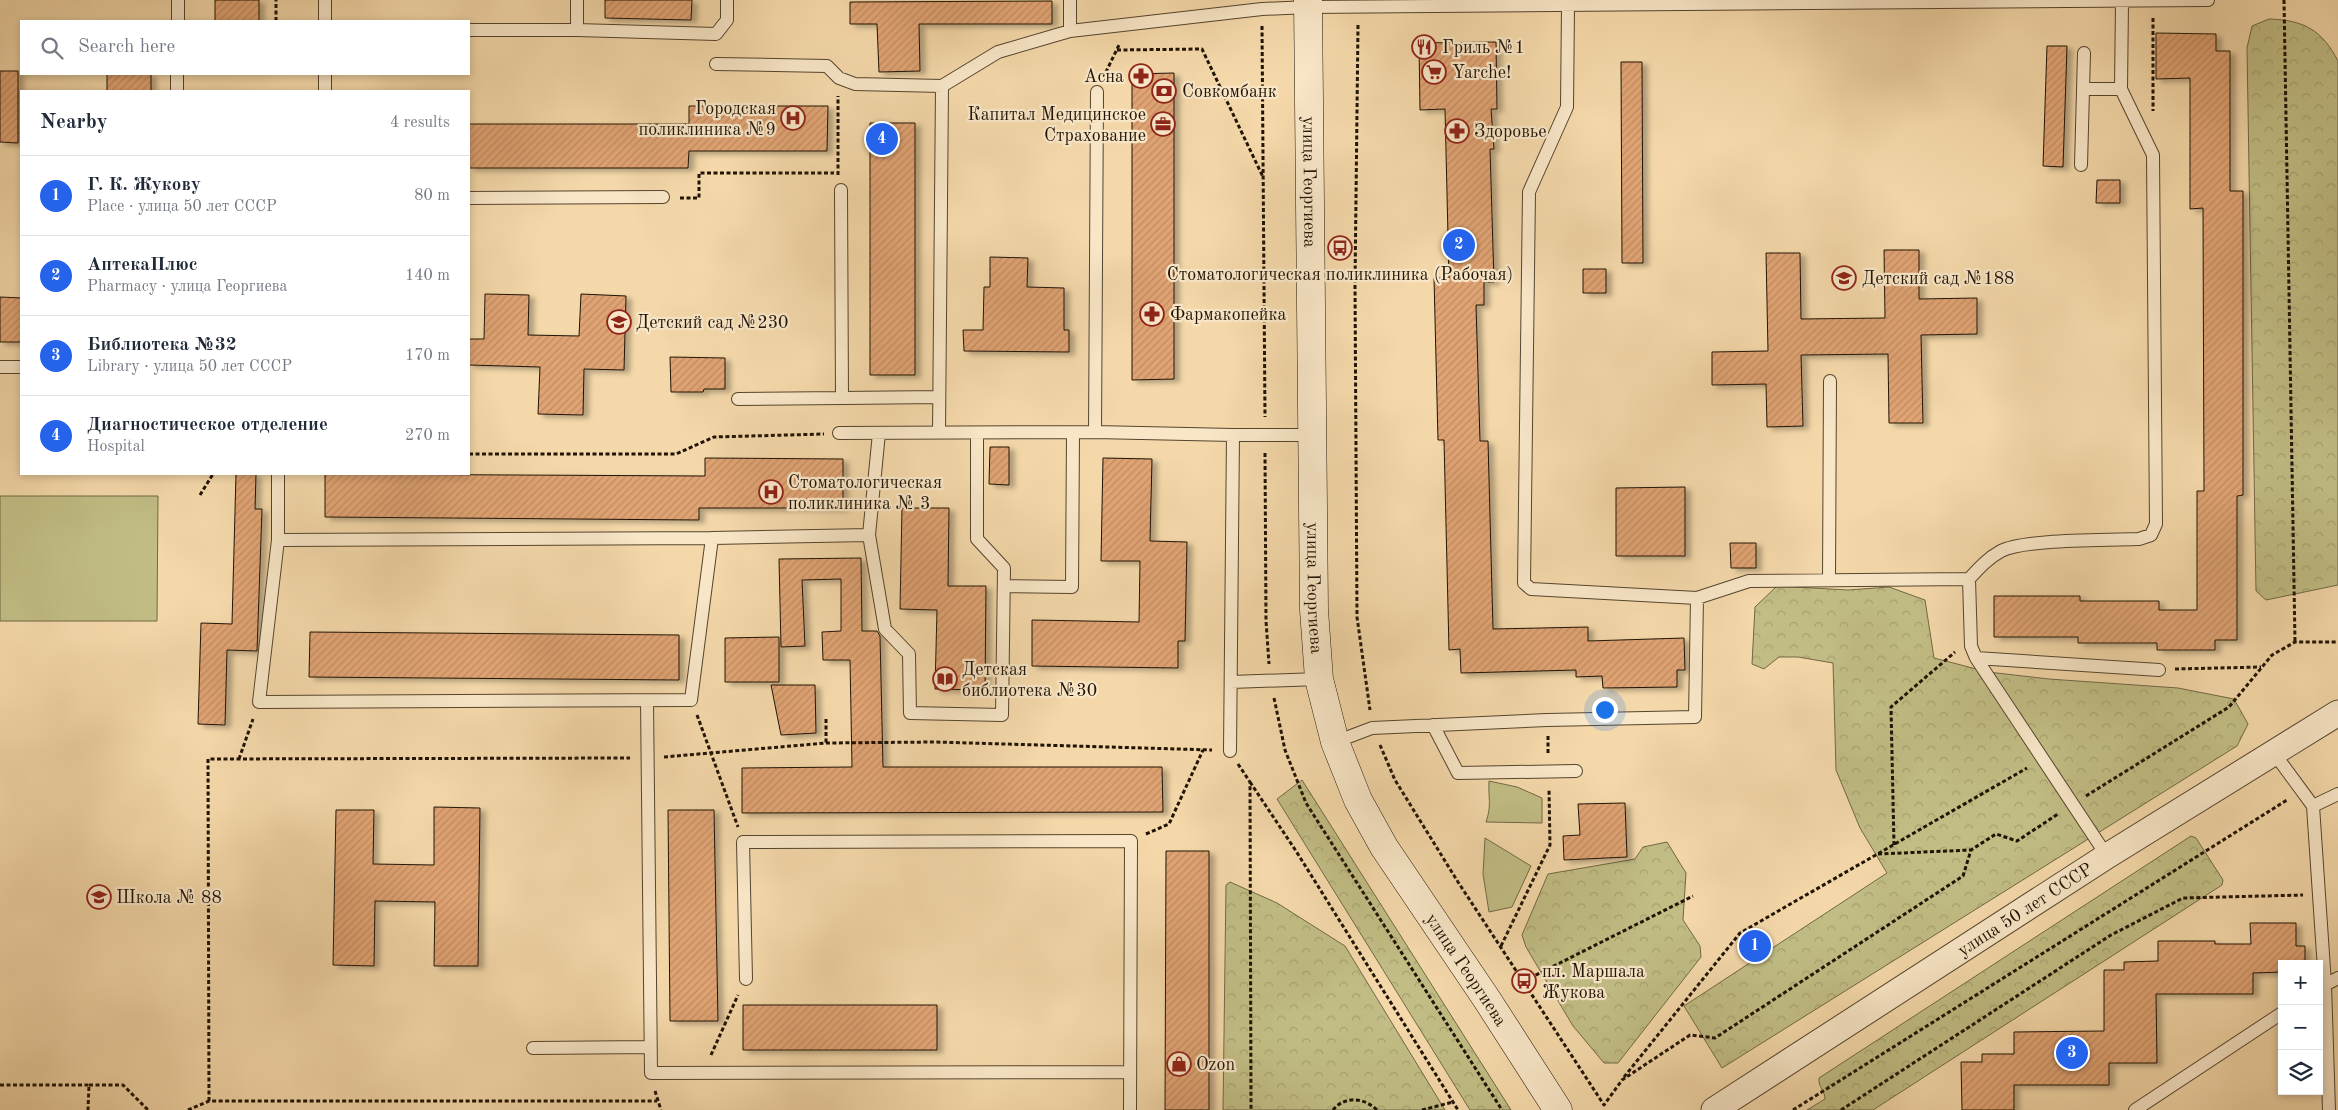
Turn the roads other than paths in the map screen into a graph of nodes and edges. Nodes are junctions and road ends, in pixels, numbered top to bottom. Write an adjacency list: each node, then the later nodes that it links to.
1 (178, 0): 10 (lane)
2 (325, 0): 11 (lane)
3 (577, 0): 13 (lane)
4 (727, 0): 13 (lane)
5 (1070, 0): 14 (lane)
6 (2208, 0): 7 (lane)
7 (2122, 2): 9 (lane); 21 (lane)
8 (1308, 4): 9 (lane); 14 (lane); 41 (street, улица Георгиева)
9 (1568, 6): 50 (lane)
10 (178, 20)
11 (325, 20)
12 (470, 30): 13 (lane)
13 (577, 30)
14 (1070, 31): 19 (lane)
15 (2084, 53): 20 (lane)
16 (716, 64): 19 (lane)
17 (178, 75): 22 (lane)
18 (325, 75): 23 (lane)
19 (942, 86): 32 (lane)
20 (2083, 89): 21 (lane); 25 (lane)
21 (2122, 89): 47 (lane)
22 (177, 90)
23 (325, 90)
24 (1097, 92): 35 (lane)
25 (2081, 166)
26 (841, 190): 33 (lane)
27 (470, 198): 28 (lane)
28 (663, 198)
29 (0, 367): 30 (lane)
30 (20, 367)
31 (1830, 380): 48 (lane)
32 (939, 397): 33 (lane); 37 (lane)
33 (842, 398): 34 (lane)
34 (738, 399)
35 (1096, 432): 39 (lane); 42 (lane)
36 (879, 433): 37 (lane); 40 (lane); 44 (lane)
37 (939, 433): 38 (lane)
38 (978, 433): 39 (lane); 49 (lane)
39 (1073, 433): 49 (lane)
40 (839, 434)
41 (1312, 434): 42 (lane); 53 (street, улица Георгиева)
42 (1233, 435): 54 (lane)
43 (278, 475): 46 (lane)
44 (869, 535): 45 (lane); 49 (lane)
45 (712, 538): 46 (lane); 55 (lane)
46 (278, 540): 55 (lane)
47 (1969, 579): 48 (lane); 51 (lane)
48 (1829, 580): 50 (lane)
49 (1004, 586)
50 (1696, 598): 57 (lane)
51 (1976, 658): 52 (lane); 64 (lane)
52 (2159, 670)
53 (1319, 679): 54 (lane); 58 (street, улица Георгиева)
54 (1231, 682): 59 (lane)
55 (647, 701): 71 (lane)
56 (2338, 713): 60 (street, улица 50 лет СССР)
57 (1433, 725): 58 (lane); 61 (lane)
58 (1335, 742): 75 (street, улица Георгиева)
59 (1230, 751)
60 (2274, 753): 63 (lane); 64 (street, улица 50 лет СССР)
61 (1576, 771)
62 (2338, 794): 63 (lane)
63 (2313, 806): 65 (lane)
64 (2107, 856): 76 (street, улица 50 лет СССР)
65 (2321, 960)
66 (746, 978): 73 (lane)
67 (2338, 978): 68 (lane)
68 (2323, 986)
69 (2323, 1004): 78 (lane)
70 (2278, 1016): 77 (lane)
71 (650, 1047): 72 (lane); 73 (lane)
72 (533, 1048)
73 (1130, 1072): 74 (lane)
74 (1130, 1110)
75 (1558, 1110)
76 (1714, 1110)
77 (2135, 1110)
78 (2329, 1110)

